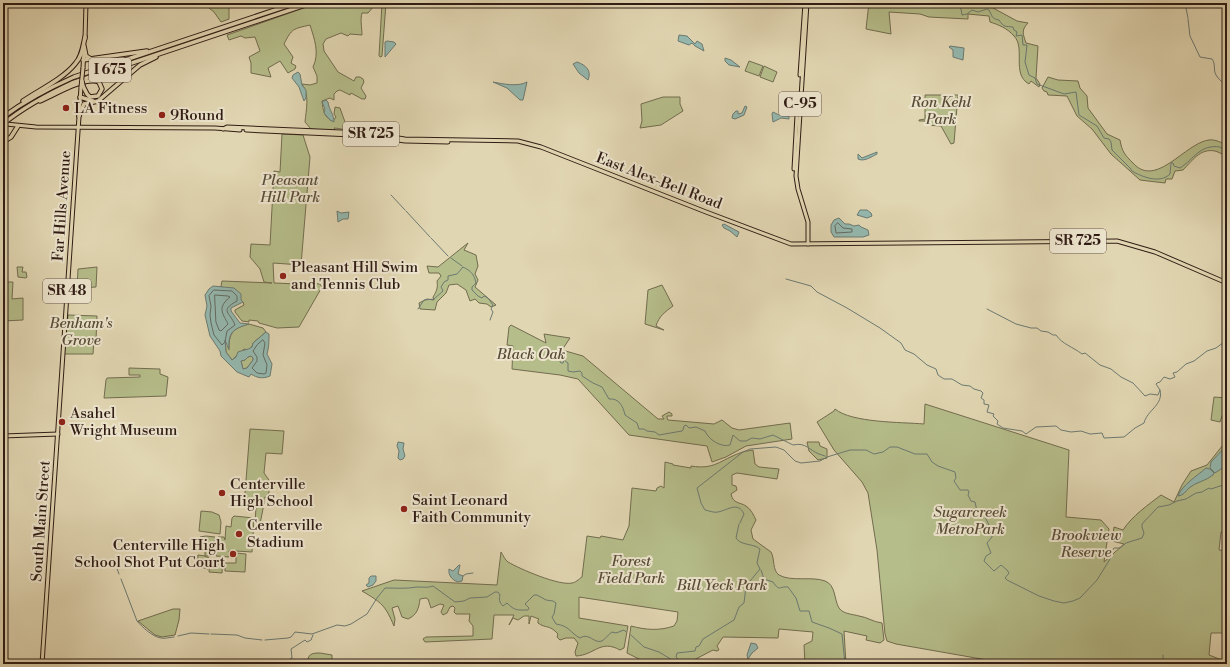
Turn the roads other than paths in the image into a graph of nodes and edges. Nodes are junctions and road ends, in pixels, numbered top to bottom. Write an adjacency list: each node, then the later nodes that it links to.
1 (86, 3): 5 (main road)
2 (296, 3): 8 (highway, I 675)
3 (311, 3): 6 (highway, I 675)
4 (806, 3): 22 (main road, C-95); 22 (main road, C-95)
5 (85, 37): 7 (main road); 17 (highway)
6 (198, 40): 13 (highway); 15 (highway, I 675)
7 (84, 46): 9 (highway); 10 (main road)
8 (156, 50): 9 (highway); 17 (highway, I 675)
9 (92, 59): 10 (highway)
10 (83, 60): 11 (main road, bridge)
11 (82, 81): 12 (highway, bridge)
12 (82, 87): 14 (main road, Far Hills Avenue / SR 48); 15 (highway)
13 (104, 95): 14 (highway); 16 (highway)
14 (80, 97): 16 (main road, Far Hills Avenue / SR 48)
15 (24, 109): 18 (highway, I 675)
16 (79, 116): 20 (main road, Far Hills Avenue / SR 48)
17 (3, 117)
18 (4, 124): 19 (main road)
19 (18, 126): 20 (main road); 21 (highway)
20 (78, 128): 23 (main road, East Alex-Bell Road / SR 725); 25 (main road, Far Hills Avenue / SR 48)
21 (3, 142)
22 (802, 201): 23 (main road, C-95)
23 (808, 244): 24 (main road, SR 725)
24 (1227, 283)
25 (58, 434): 26 (main road); 27 (main road, South Main Street / SR 48)
26 (3, 436)
27 (42, 664)

